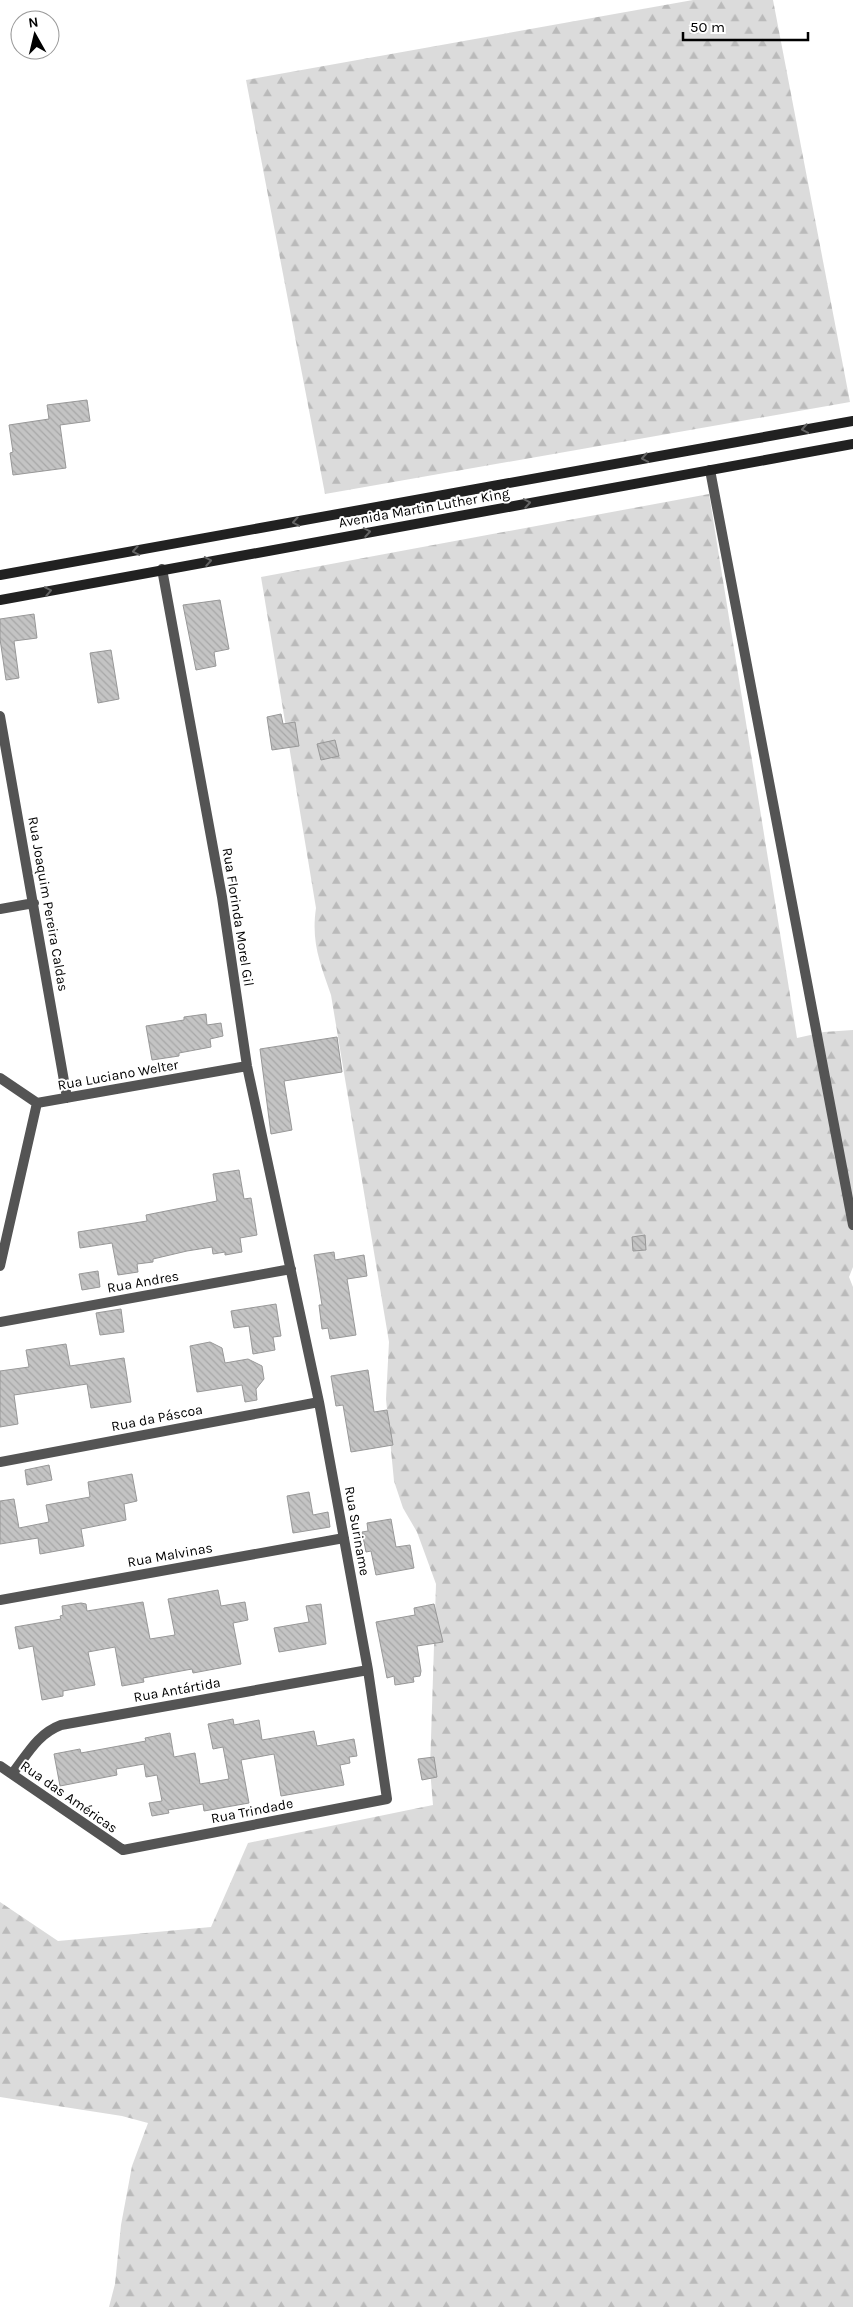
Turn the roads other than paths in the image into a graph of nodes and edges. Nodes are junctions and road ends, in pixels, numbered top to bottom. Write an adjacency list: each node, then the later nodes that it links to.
1 (853, 421): 5 (main road, Avenida Martin Luther King, one-way to 5)
2 (853, 444): 3 (main road, Avenida Martin Luther King)
3 (710, 470): 4 (main road, Avenida Martin Luther King, one-way to 3); 14 (street)
4 (162, 569): 6 (main road, Avenida Martin Luther King, one-way to 4); 10 (street, Rua Florinda Morel Gil)
5 (0, 575)
6 (0, 600)
7 (0, 716): 8 (street, Rua Joaquim Pereira Caldas)
8 (34, 903): 9 (street); 12 (street, Rua Joaquim Pereira Caldas)
9 (0, 909)
10 (247, 1066): 12 (street, Rua Luciano Welter); 16 (street, Rua Florinda Morel Gil)
11 (0, 1078): 13 (street)
12 (67, 1098): 13 (street, Rua Luciano Welter)
13 (37, 1103): 15 (street)
14 (853, 1225)
15 (0, 1266)
16 (291, 1269): 17 (street, Rua Andres); 18 (street, Rua Suriname)
17 (0, 1322)
18 (319, 1402): 19 (street, Rua da Páscoa); 20 (street, Rua Suriname)
19 (0, 1462)
20 (344, 1538): 21 (street, Rua Malvinas); 22 (street, Rua Suriname)
21 (0, 1600)
22 (368, 1670): 24 (street, Rua Antártida); 25 (street, Rua Suriname)
23 (0, 1766): 24 (street, Rua das Américas)
24 (12, 1774): 26 (street, Rua das Américas)
25 (387, 1799): 26 (street, Rua Trindade)
26 (123, 1850)

